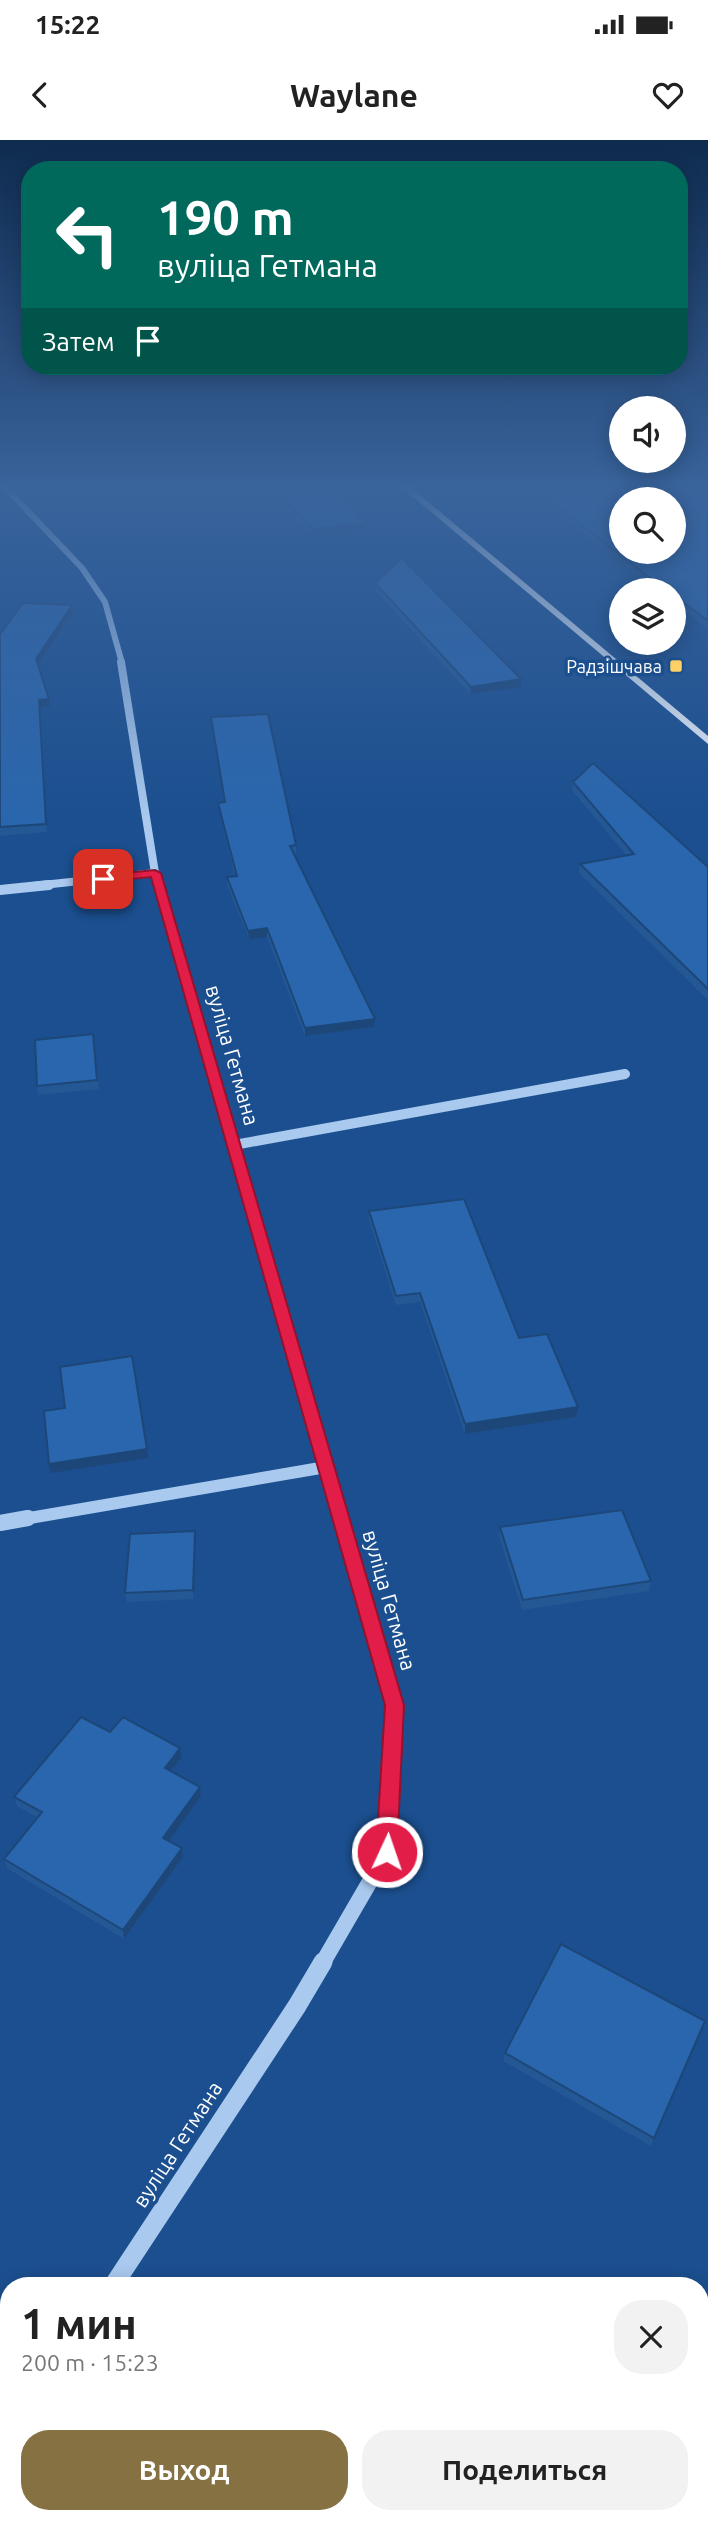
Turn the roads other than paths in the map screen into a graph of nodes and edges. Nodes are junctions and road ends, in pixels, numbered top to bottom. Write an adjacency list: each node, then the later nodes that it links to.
1 (101, 596): 4 (street, вуліца Гетмана)
2 (535, 596): 3 (main road)
3 (708, 741)
4 (155, 873): 5 (street); 7 (street, вуліца Гетмана)
5 (0, 890)
6 (625, 1074): 7 (street)
7 (234, 1145): 8 (street, вуліца Гетмана)
8 (326, 1467): 9 (street); 10 (street, вуліца Гетмана)
9 (0, 1523)
10 (119, 2277)

